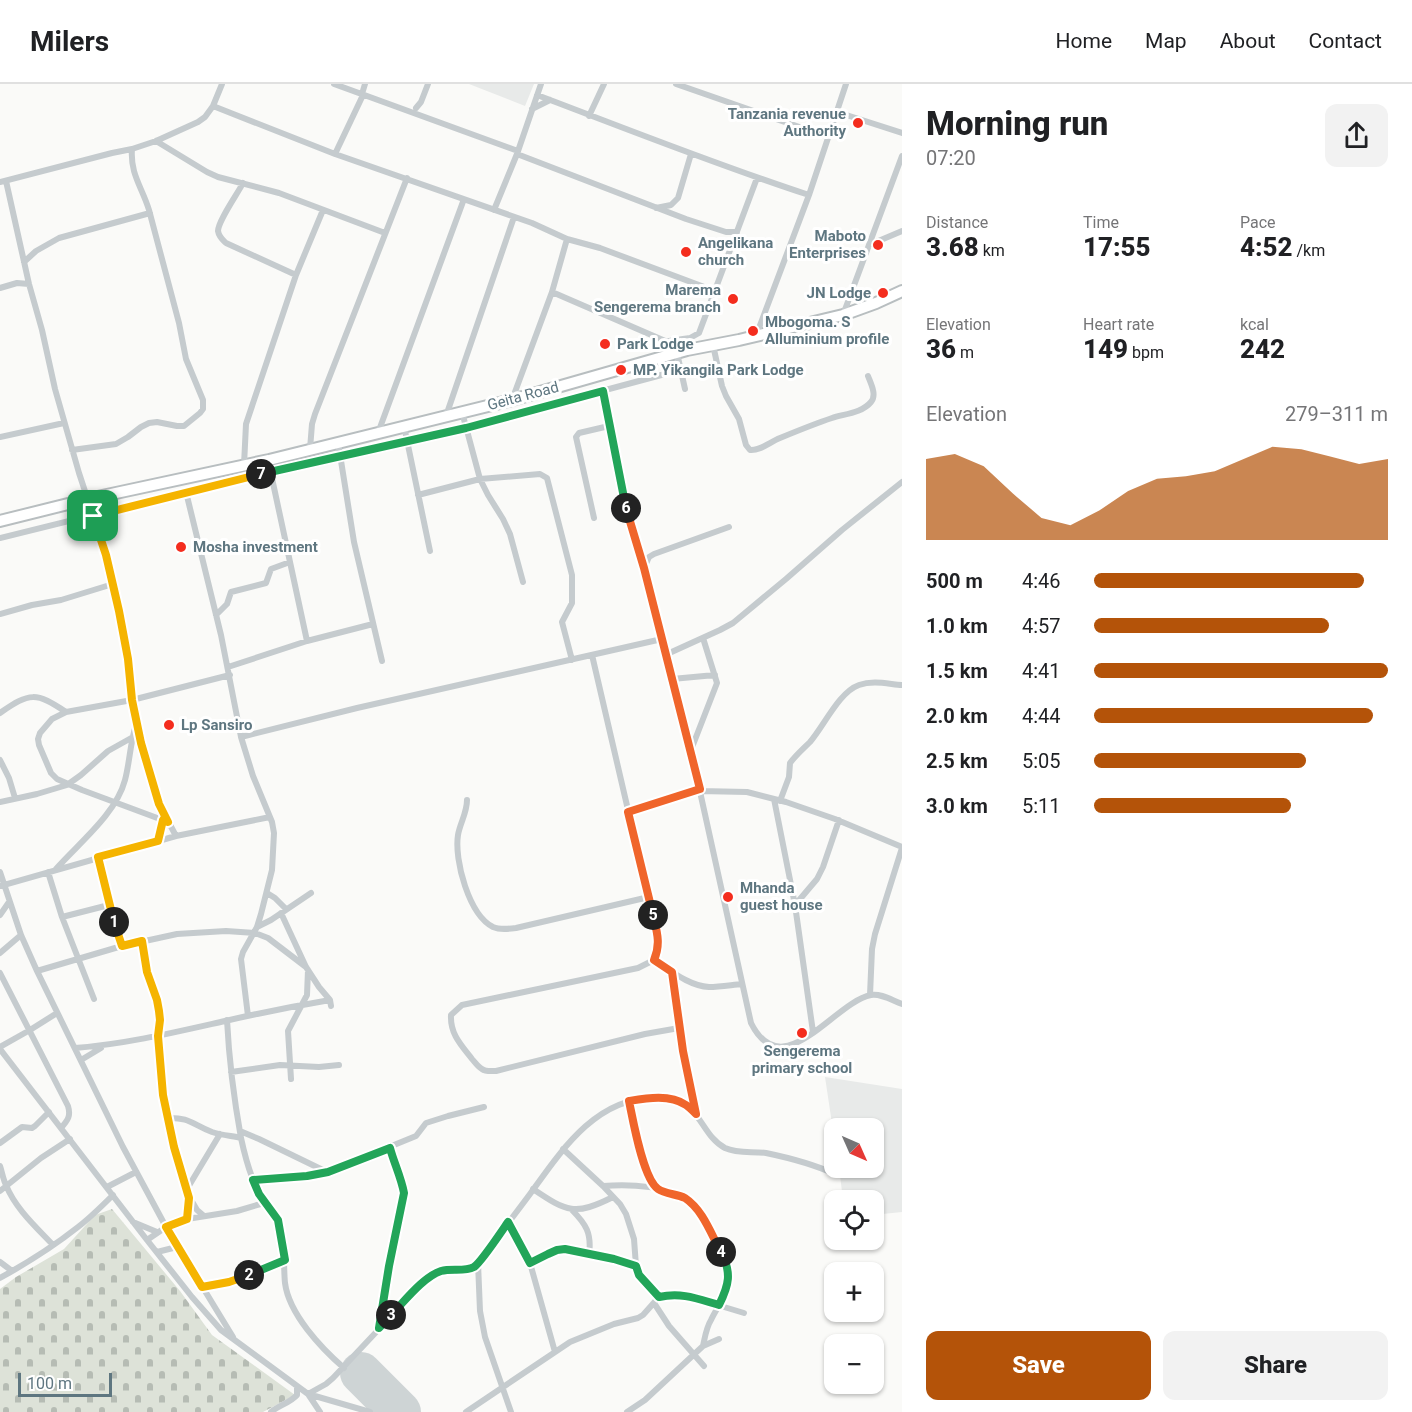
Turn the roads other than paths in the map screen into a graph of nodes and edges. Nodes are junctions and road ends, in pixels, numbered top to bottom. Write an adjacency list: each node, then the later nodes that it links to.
1 (222, 84): 12 (street)
2 (334, 84): 9 (street)
3 (365, 84): 9 (street)
4 (428, 84): 13 (street)
5 (541, 84): 10 (street)
6 (604, 84): 16 (street)
7 (676, 84): 18 (street)
8 (846, 84): 15 (street)
9 (362, 94): 21 (street); 22 (street)
10 (537, 95): 11 (street); 14 (street)
11 (550, 100): 14 (street); 16 (street)
12 (213, 106): 19 (street); 22 (street)
13 (416, 108)
14 (532, 110): 21 (street)
15 (837, 112): 17 (street); 18 (street)
16 (589, 116): 23 (street)
17 (902, 133)
18 (828, 137): 29 (street)
19 (156, 141): 20 (street); 28 (street)
20 (132, 149): 27 (street); 34 (street)
21 (517, 152): 31 (street); 33 (street)
22 (335, 154): 25 (street)
23 (691, 154): 26 (street); 31 (street)
24 (902, 156): 40 (street)
25 (407, 178): 30 (street); 38 (street)
26 (757, 178): 29 (street); 37 (street)
27 (3, 182): 41 (street)
28 (243, 183): 32 (street); 42 (street)
29 (809, 195): 49 (street)
30 (464, 199): 33 (street); 64 (street)
31 (656, 208): 37 (street)
32 (323, 210): 38 (street); 42 (street)
33 (494, 210): 35 (street)
34 (150, 213): 41 (street); 69 (street)
35 (514, 217): 39 (street); 59 (street)
36 (902, 231): 40 (street)
37 (737, 232): 45 (street)
38 (385, 233): 68 (street)
39 (567, 239): 45 (street); 47 (street)
40 (869, 245): 48 (street)
41 (24, 262): 43 (street)
42 (296, 275): 71 (street)
43 (29, 284): 44 (street); 60 (street)
44 (0, 288)
45 (715, 291): 50 (street)
46 (902, 291): 48 (highway, Geita Road)
47 (552, 292): 50 (street); 57 (street)
48 (843, 315): 49 (highway, Geita Road)
49 (756, 336): 51 (highway, Geita Road)
50 (669, 341): 52 (street)
51 (712, 345): 52 (highway, Geita Road); 54 (street)
52 (682, 351): 53 (street); 57 (highway, Geita Road)
53 (680, 370): 55 (street); 56 (street)
54 (868, 376)
55 (685, 389)
56 (603, 391): 62 (street); 63 (street)
57 (512, 400): 58 (highway, Geita Road)
58 (462, 412): 59 (highway, Geita Road); 63 (street)
59 (446, 416): 61 (highway, Geita Road)
60 (64, 423): 65 (street); 69 (street)
61 (404, 426): 64 (highway, Geita Road); 66 (street)
62 (609, 426): 79 (street); 85 (street)
63 (466, 428): 66 (street); 73 (street)
64 (378, 433): 67 (highway, Geita Road)
65 (0, 437)
66 (406, 441): 70 (street); 76 (street)
67 (338, 442): 68 (highway, Geita Road); 70 (street)
68 (310, 449): 72 (highway, Geita Road)
69 (72, 450): 77 (street)
70 (340, 456): 72 (street); 90 (street)
71 (244, 465): 72 (highway, Geita Road); 77 (highway, Geita Road)
72 (270, 465): 75 (street); 84 (street)
73 (480, 479): 76 (street); 86 (street); 96 (street)
74 (902, 482): 91 (street)
75 (186, 492): 78 (street); 89 (street)
76 (418, 495): 83 (street)
77 (88, 500): 78 (street); 80 (highway, Geita Road)
78 (93, 516): 82 (street); 87 (street)
79 (594, 518)
80 (0, 521)
81 (729, 526): 85 (street)
82 (0, 538)
83 (430, 551)
84 (290, 562): 89 (street); 93 (street)
85 (644, 568): 92 (street)
86 (523, 582)
87 (113, 584): 88 (street); 103 (street)
88 (0, 614)
89 (216, 615): 98 (street)
90 (373, 624): 93 (street); 97 (street)
91 (703, 638): 95 (street); 100 (street)
92 (662, 639): 94 (street); 95 (street)
93 (307, 641): 98 (street)
94 (592, 655): 96 (street); 119 (street)
95 (665, 655): 101 (street)
96 (572, 660): 108 (street)
97 (382, 661)
98 (228, 667): 99 (street)
99 (230, 675): 103 (street); 108 (street)
100 (715, 675): 101 (street); 110 (street)
101 (672, 679): 110 (street)
102 (901, 684): 116 (street)
103 (132, 700): 104 (street); 106 (street)
104 (66, 712): 105 (street); 112 (street)
105 (0, 713)
106 (137, 724): 107 (street); 109 (street)
107 (139, 735): 109 (street); 122 (street)
108 (242, 737): 120 (street)
109 (132, 738): 112 (street); 118 (street)
110 (690, 750): 113 (street)
111 (0, 760): 114 (street)
112 (67, 784): 114 (street); 118 (street)
113 (700, 790): 116 (street); 119 (street); 151 (street)
114 (15, 798): 117 (street)
115 (467, 800): 133 (street)
116 (777, 800): 121 (street); 136 (street)
117 (0, 802)
118 (114, 803): 122 (street); 127 (street)
119 (628, 812): 133 (street)
120 (270, 817): 123 (street); 131 (street)
121 (839, 820): 125 (street); 136 (street)
122 (166, 821): 123 (street); 124 (street)
123 (176, 836): 124 (street)
124 (158, 841): 126 (street)
125 (902, 848): 152 (street)
126 (98, 857): 127 (street); 135 (street)
127 (56, 869): 128 (street)
128 (48, 872): 130 (street); 139 (street)
129 (0, 873): 130 (street)
130 (2, 885): 134 (street)
131 (267, 893): 137 (street); 140 (street)
132 (311, 893): 137 (street)
133 (649, 897): 146 (street)
134 (9, 902): 138 (street); 141 (street)
135 (109, 905): 139 (street); 143 (street)
136 (795, 905): 161 (street)
137 (284, 911): 140 (street); 147 (street)
138 (0, 915)
139 (62, 917): 145 (street)
140 (256, 930): 142 (street); 147 (street); 157 (street)
141 (21, 935): 144 (street); 148 (street)
142 (142, 941): 143 (street); 162 (street)
143 (122, 946): 145 (street)
144 (0, 953)
145 (78, 959): 148 (street); 153 (street)
146 (654, 960): 149 (street); 159 (street)
147 (307, 968): 155 (street); 155 (street)
148 (37, 971): 156 (street)
149 (672, 972): 151 (street); 159 (street)
150 (0, 974): 160 (street)
151 (742, 984): 161 (street)
152 (870, 995): 154 (street); 161 (street)
153 (94, 999)
154 (902, 1004)
155 (301, 1005): 157 (street); 167 (street)
156 (57, 1013): 160 (street); 165 (street)
157 (249, 1016): 158 (street)
158 (227, 1020): 162 (street); 169 (street)
159 (679, 1028): 174 (street)
160 (30, 1030): 164 (street); 176 (street)
161 (813, 1032)
162 (158, 1036): 163 (street); 175 (street)
163 (104, 1046): 165 (street); 166 (street)
164 (0, 1048): 173 (street)
165 (75, 1048): 166 (street)
166 (81, 1060): 185 (street)
167 (290, 1065): 168 (street); 169 (street); 170 (street)
168 (339, 1065)
169 (231, 1072): 178 (street)
170 (291, 1079)
171 (629, 1101): 174 (street); 182 (street); 193 (street)
172 (484, 1107): 181 (street)
173 (49, 1112): 176 (street); 180 (street)
174 (696, 1114): 184 (street)
175 (167, 1118): 177 (street); 191 (street)
176 (61, 1128): 179 (street)
177 (220, 1134): 178 (street); 191 (street)
178 (240, 1134): 186 (street); 187 (street)
179 (70, 1139): 188 (street); 190 (street)
180 (0, 1143)
181 (390, 1148): 186 (street); 223 (street)
182 (563, 1149): 189 (street); 192 (street)
183 (0, 1166): 188 (street)
184 (824, 1169)
185 (136, 1172): 190 (street); 204 (street)
186 (328, 1172): 187 (street)
187 (253, 1180): 198 (street)
188 (6, 1186): 194 (street); 207 (street)
189 (603, 1186): 193 (street); 196 (street)
190 (107, 1187): 195 (street)
191 (187, 1189): 197 (street)
192 (533, 1189): 199 (street); 203 (street)
193 (658, 1189): 221 (street)
194 (0, 1191)
195 (113, 1195): 202 (street); 207 (street)
196 (613, 1197): 199 (street); 215 (street)
197 (189, 1198): 200 (street); 201 (street)
198 (264, 1203): 200 (street); 211 (street)
199 (572, 1209): 210 (street)
200 (204, 1216): 201 (street)
201 (187, 1219): 204 (street)
202 (133, 1222): 205 (street); 206 (street)
203 (508, 1222): 213 (street); 214 (street)
204 (166, 1227): 205 (street); 208 (street)
205 (157, 1232): 206 (street)
206 (147, 1240): 209 (street)
207 (53, 1245): 216 (street)
208 (177, 1247): 209 (street); 218 (street)
209 (157, 1252): 225 (street)
210 (589, 1255): 214 (street); 215 (street)
211 (285, 1260): 218 (street); 230 (street)
212 (0, 1262): 216 (street)
213 (478, 1263): 223 (street); 232 (street)
214 (530, 1263): 227 (street)
215 (636, 1266): 219 (street)
216 (12, 1271): 217 (street)
217 (0, 1278)
218 (202, 1287): 225 (street)
219 (659, 1297): 220 (street); 221 (street)
220 (654, 1303): 227 (street); 228 (street)
221 (719, 1305): 222 (street); 226 (street)
222 (744, 1313)
223 (379, 1328): 230 (street)
224 (719, 1339): 226 (street)
225 (234, 1340): 231 (street)
226 (703, 1346): 228 (street)
227 (555, 1352): 232 (street)
228 (693, 1354): 229 (street); 240 (street)
229 (704, 1366)
230 (344, 1368): 233 (street)
231 (297, 1386): 233 (street); 234 (street)
232 (503, 1387): 238 (street); 239 (street)
233 (307, 1393): 234 (street); 236 (street); 237 (street)
234 (297, 1395): 235 (street)
235 (271, 1412)
236 (320, 1412)
237 (370, 1412)
238 (466, 1412)
239 (511, 1412)
240 (627, 1412)

